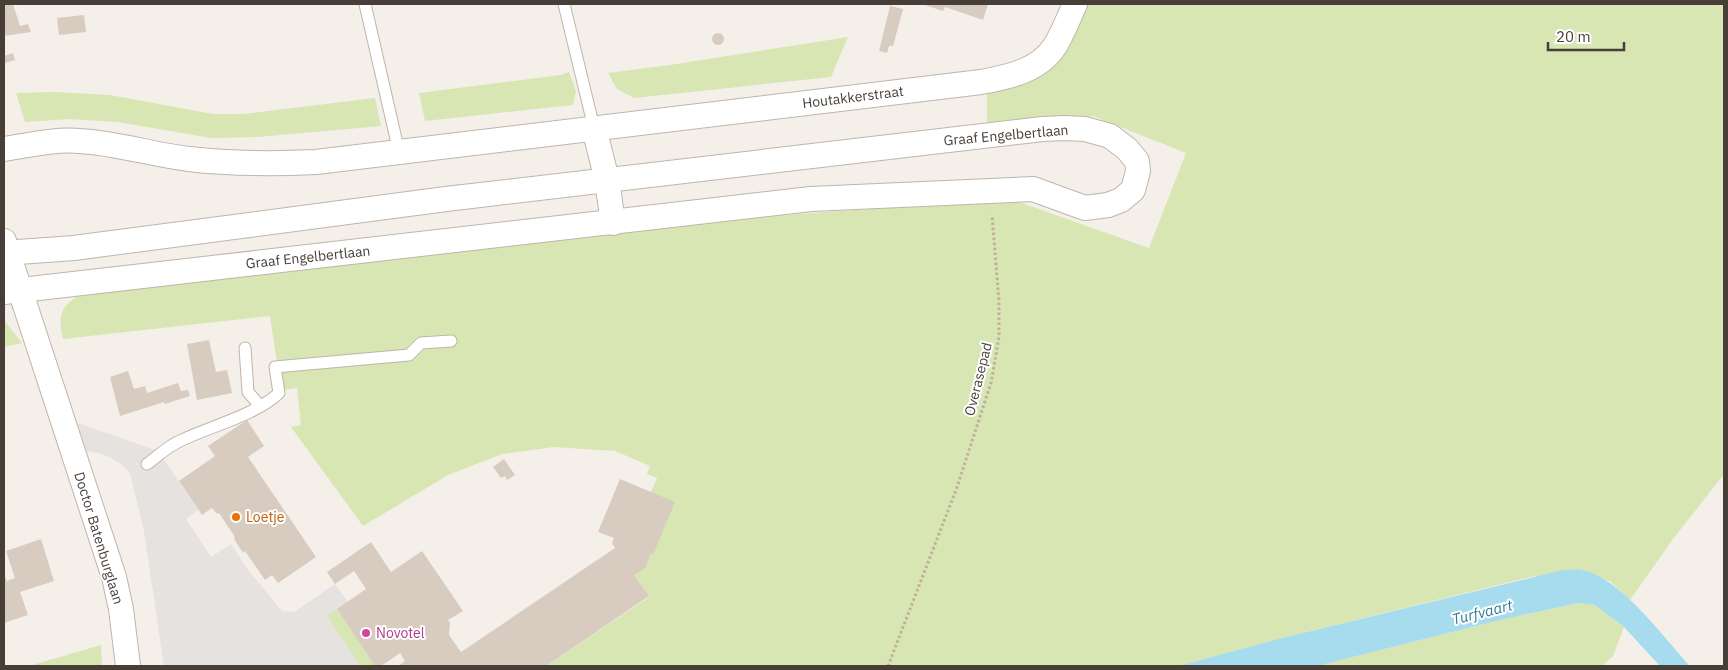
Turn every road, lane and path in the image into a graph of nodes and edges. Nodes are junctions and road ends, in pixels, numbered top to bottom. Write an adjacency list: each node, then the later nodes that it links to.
1 (365, 4): 6 (lane)
2 (564, 4): 4 (lane)
3 (1075, 4): 4 (street, Houtakkerstraat)
4 (594, 128): 6 (street); 7 (street)
5 (4, 149): 6 (street)
6 (400, 152)
7 (606, 180): 8 (street, Graaf Engelbertlaan); 9 (street); 10 (street, Graaf Engelbertlaan)
8 (990, 191): 9 (street, Graaf Engelbertlaan); 17 (path, Overasepad)
9 (613, 223): 11 (street, Graaf Engelbertlaan)
10 (5, 249): 11 (street, Doctor Batenburglaan)
11 (11, 291): 16 (street, Doctor Batenburglaan)
12 (451, 341): 14 (lane)
13 (245, 348): 14 (lane)
14 (260, 406): 15 (lane)
15 (147, 464)
16 (128, 666)
17 (888, 666)

